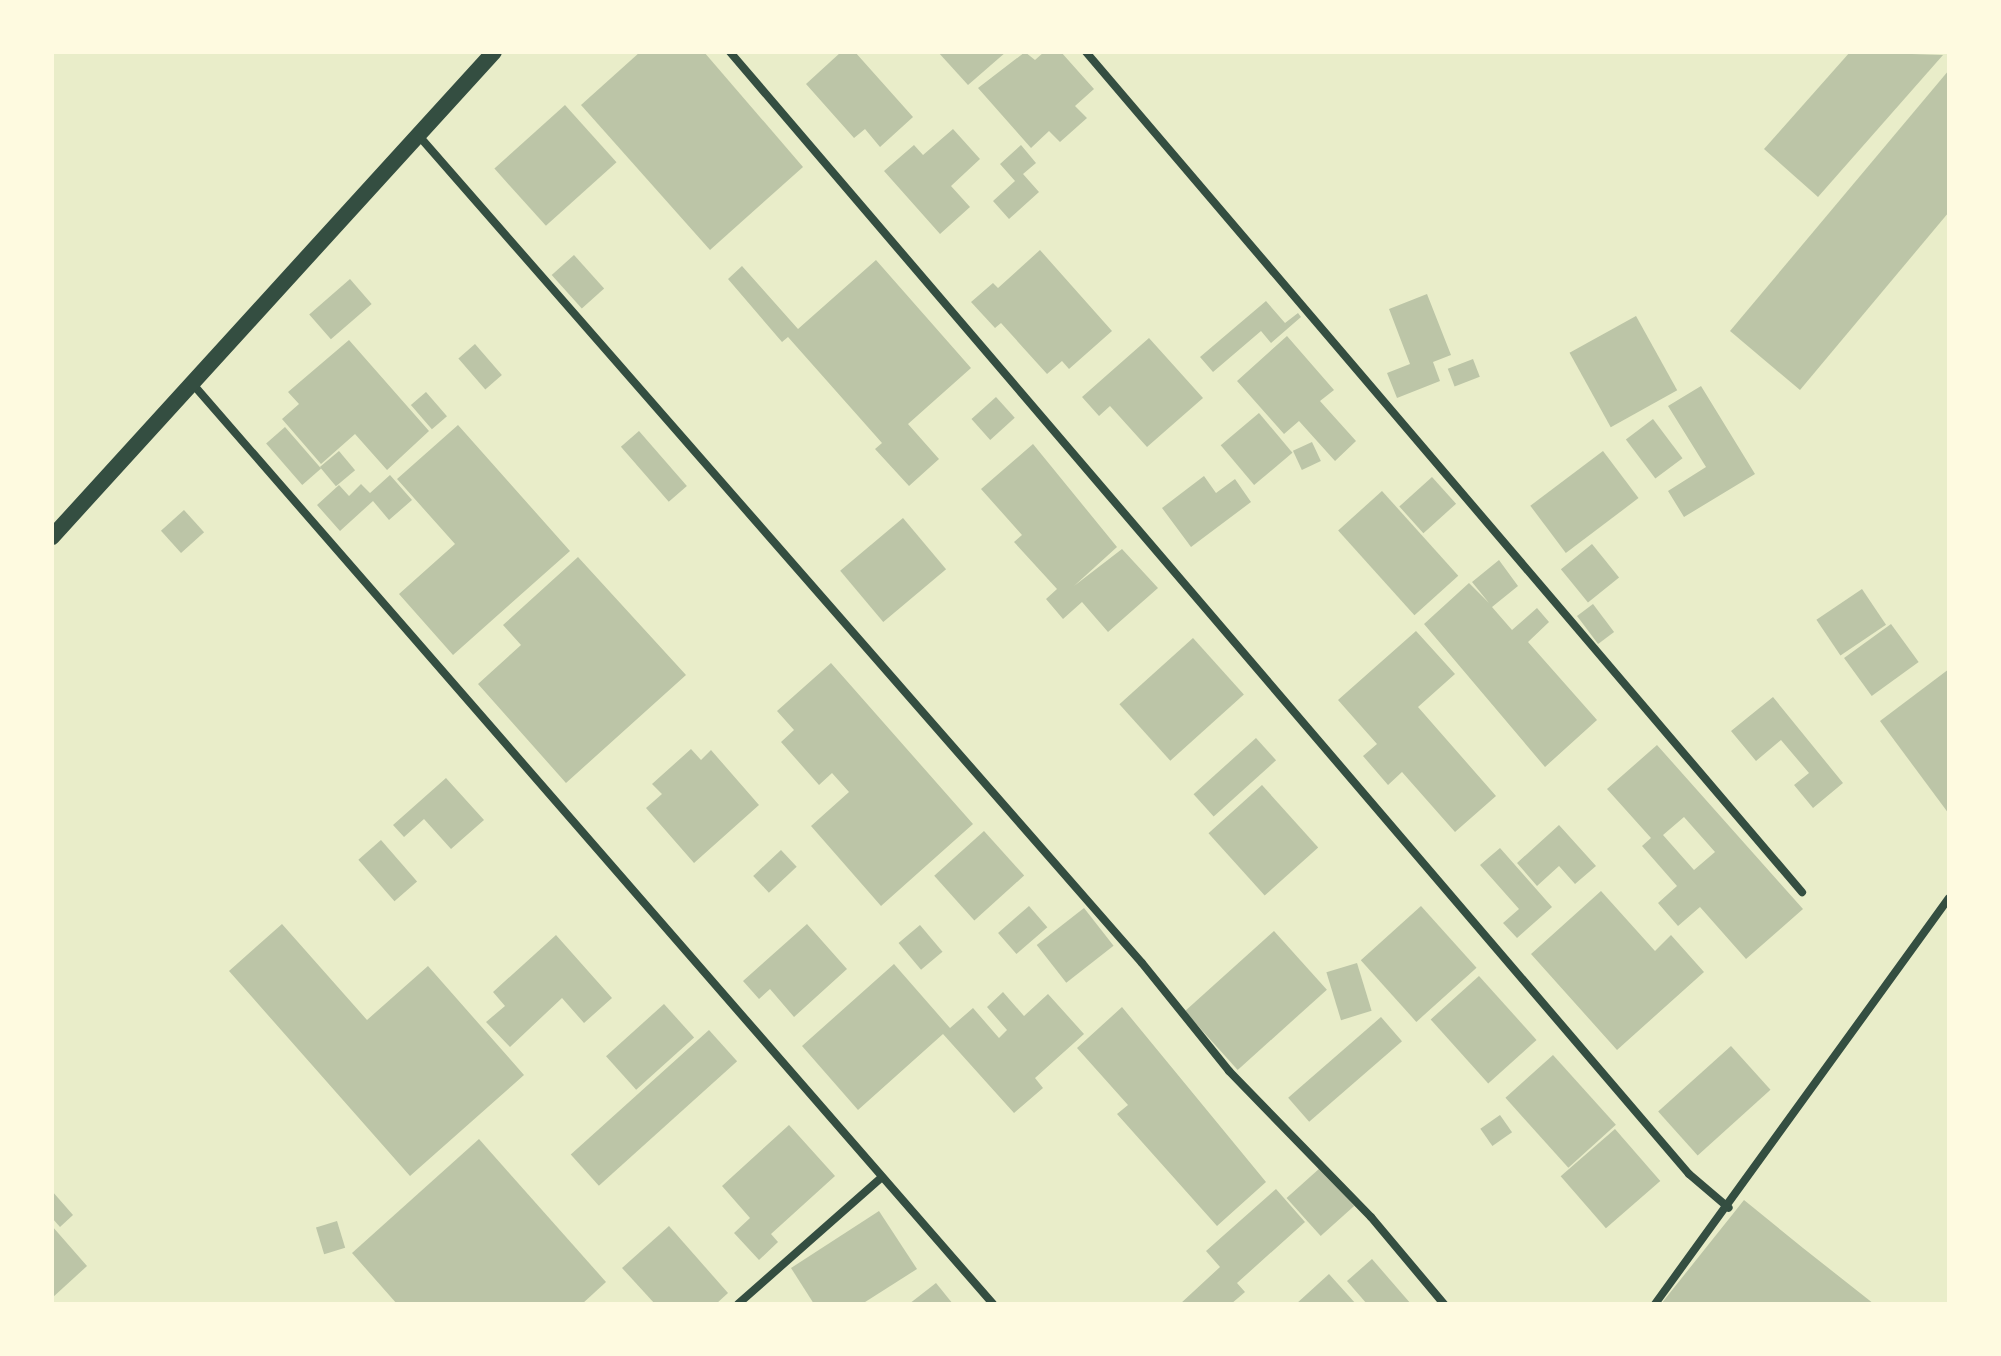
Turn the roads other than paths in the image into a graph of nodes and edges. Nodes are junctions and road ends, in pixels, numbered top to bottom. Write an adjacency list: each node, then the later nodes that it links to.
1 (494, 52): 4 (main road)
2 (730, 52): 10 (street)
3 (1086, 52): 7 (street)
4 (417, 134): 5 (main road); 13 (street)
5 (191, 382): 6 (main road); 9 (street)
6 (52, 537)
7 (1802, 892)
8 (1949, 898): 10 (street)
9 (882, 1177): 11 (street); 12 (street)
10 (1729, 1208): 14 (street)
11 (738, 1304)
12 (993, 1304)
13 (1444, 1304)
14 (1655, 1304)

